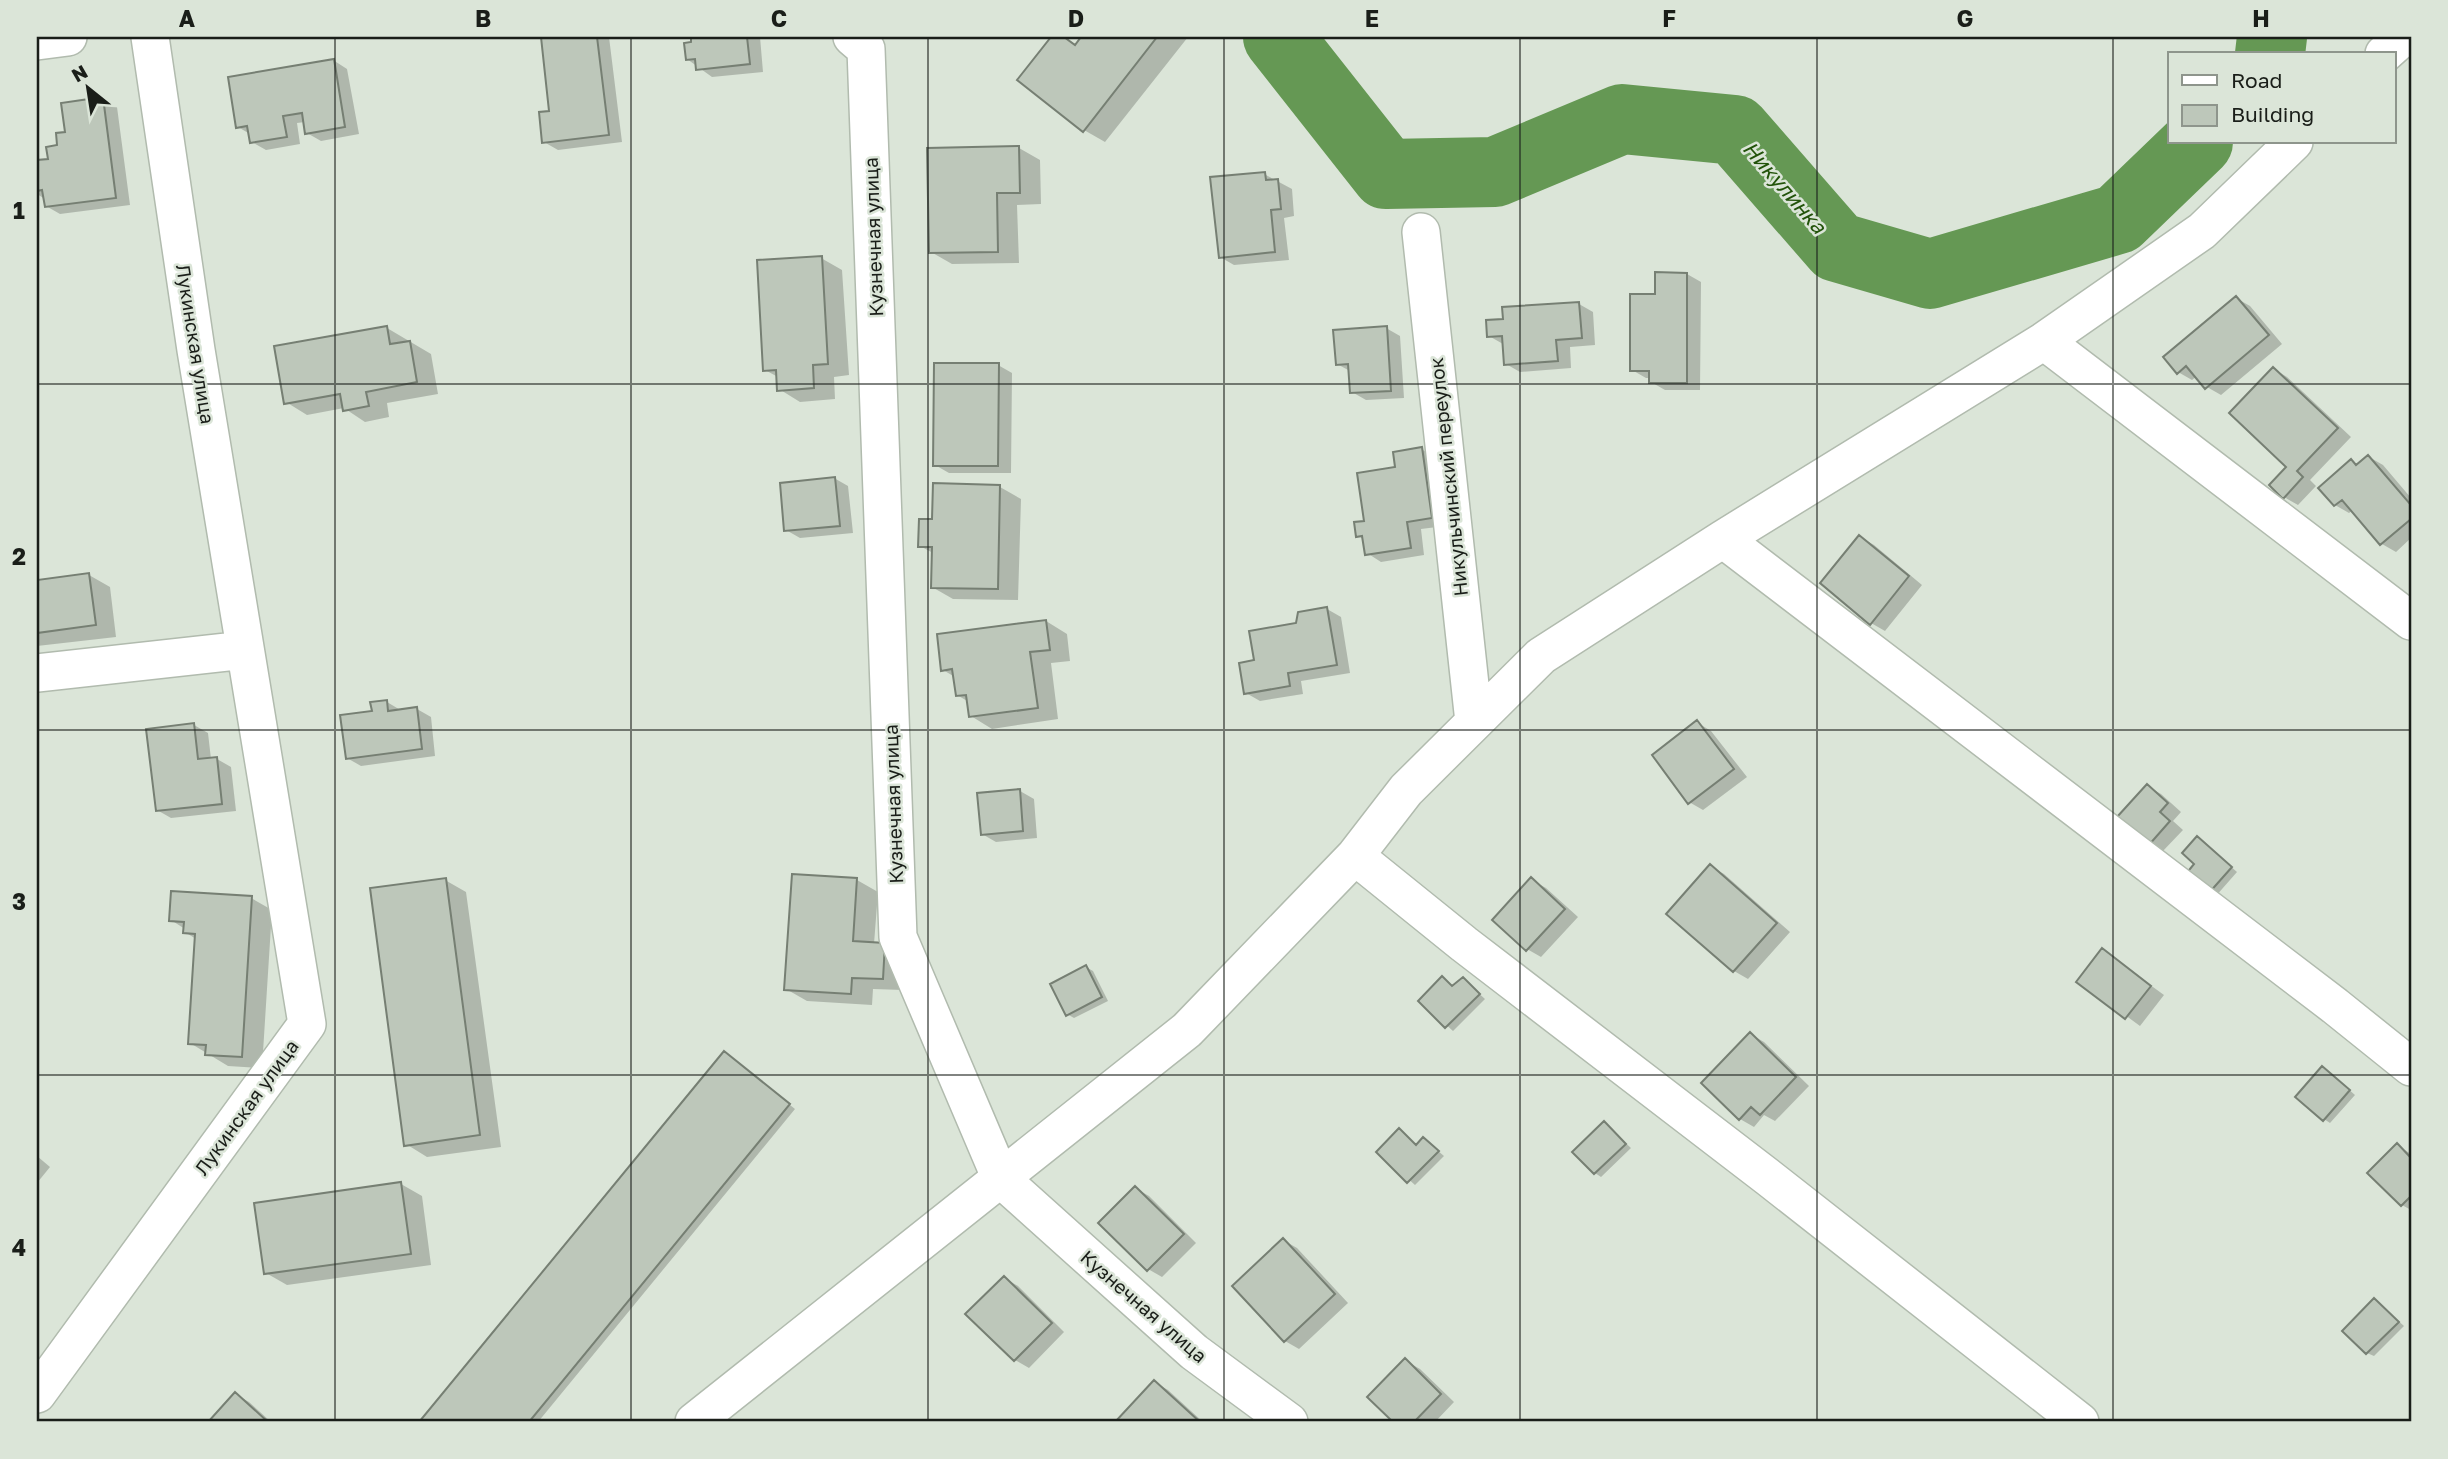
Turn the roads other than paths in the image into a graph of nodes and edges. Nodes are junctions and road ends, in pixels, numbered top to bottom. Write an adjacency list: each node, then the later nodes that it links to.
1 (68, 37): 5 (street)
2 (150, 37): 12 (street, Лукинская улица)
3 (852, 37): 17 (street, Кузнечная улица)
4 (2403, 37): 6 (street)
5 (37, 41)
6 (2387, 52)
7 (2292, 144): 9 (street)
8 (1421, 232): 14 (street, Никульчинский переулок)
9 (2044, 341): 10 (street); 11 (street)
10 (1723, 540): 14 (street); 16 (street)
11 (2411, 621)
12 (245, 650): 13 (street); 18 (street, Лукинская улица)
13 (37, 673)
14 (1474, 722): 15 (street)
15 (1355, 856): 17 (street); 21 (street)
16 (2411, 1067)
17 (1000, 1179): 19 (street); 20 (street, Кузнечная улица)
18 (37, 1394)
19 (694, 1422)
20 (1289, 1422)
21 (2080, 1422)

